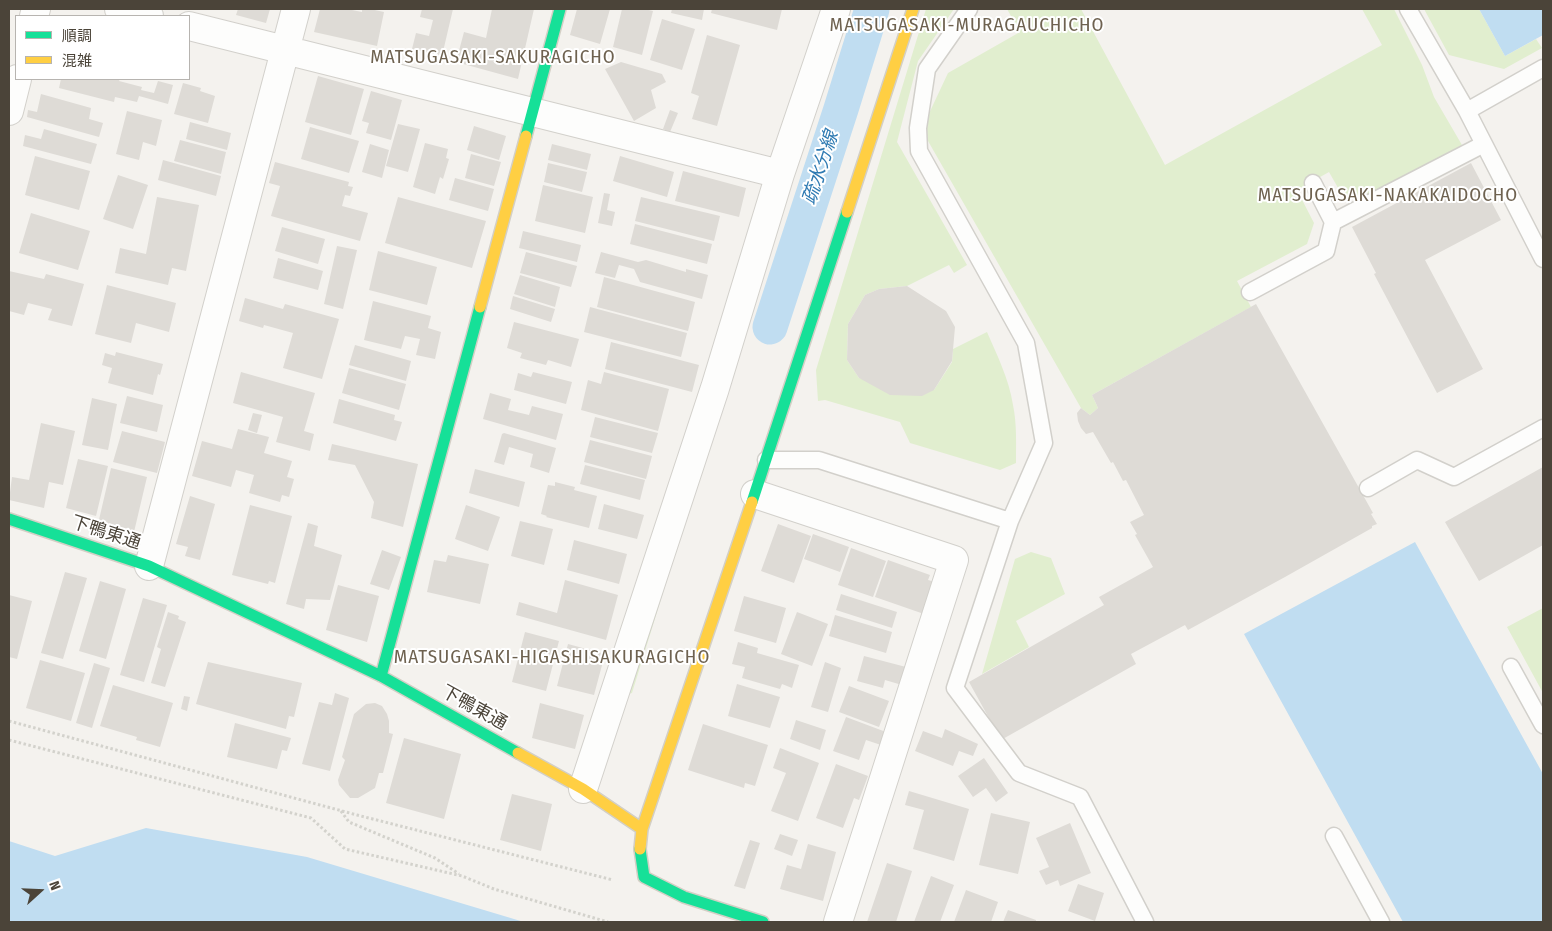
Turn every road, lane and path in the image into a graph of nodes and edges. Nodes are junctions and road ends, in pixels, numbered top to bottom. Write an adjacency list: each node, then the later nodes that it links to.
1 (119, 9): 8 (street)
2 (296, 9): 10 (street)
3 (560, 9): 15 (street)
4 (836, 9): 17 (street)
5 (913, 9): 23 (street)
6 (969, 9): 27 (lane)
7 (1408, 9): 14 (lane)
8 (145, 15)
9 (190, 26): 10 (street)
10 (285, 50): 15 (street); 28 (street)
11 (1543, 68): 14 (lane)
12 (17, 80): 13 (street)
13 (9, 111)
14 (1467, 111): 16 (lane)
15 (533, 112): 17 (street); 30 (street)
16 (1484, 144): 19 (lane); 20 (lane)
17 (780, 174): 34 (street)
18 (1313, 183): 19 (lane)
19 (1333, 222): 21 (lane)
20 (1543, 259)
21 (1250, 292)
22 (1543, 428): 24 (lane)
23 (766, 460): 25 (street); 27 (lane)
24 (1368, 488)
25 (755, 494): 36 (street); 42 (street)
26 (9, 519): 28 (street, 下鴨東通)
27 (1010, 521): 43 (lane)
28 (150, 566): 30 (street, 下鴨東通)
29 (1512, 667): 32 (lane)
30 (381, 676): 34 (street, 下鴨東通)
31 (9, 722): 35 (path)
32 (1543, 725)
33 (9, 740): 38 (path)
34 (583, 789): 36 (street, 下鴨東通)
35 (340, 810): 38 (path); 39 (path)
36 (642, 829): 39 (street)
37 (1334, 836): 44 (lane)
38 (462, 876): 40 (path)
39 (644, 877): 41 (street)
40 (608, 922)
41 (762, 922)
42 (838, 922)
43 (1145, 922)
44 (1381, 922)

